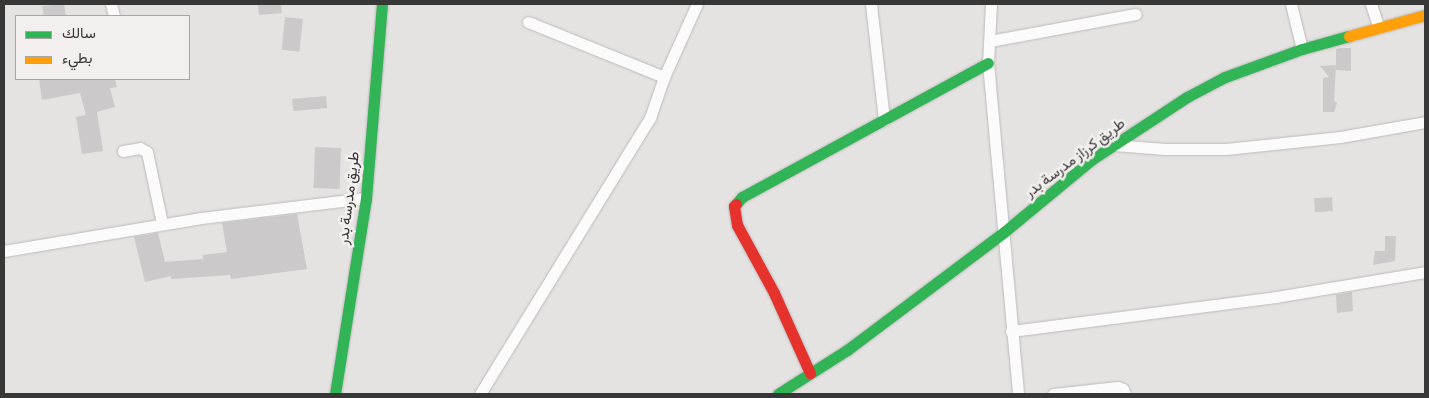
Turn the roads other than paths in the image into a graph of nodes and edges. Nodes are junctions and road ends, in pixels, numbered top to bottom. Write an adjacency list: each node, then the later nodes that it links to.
1 (382, 4): 19 (street, طريق مدرسة بدر)
2 (697, 4): 14 (street)
3 (870, 4): 15 (street)
4 (991, 4): 11 (street)
5 (1291, 4): 12 (street)
6 (1371, 4): 10 (street)
7 (1136, 14): 11 (street)
8 (1425, 15): 10 (street, طريق كرزاز مدرسة بدر)
9 (528, 22): 14 (street)
10 (1379, 28): 12 (street, طريق كرزاز مدرسة بدر)
11 (990, 41): 13 (street)
12 (1302, 48): 17 (street, طريق كرزاز مدرسة بدر)
13 (988, 63): 15 (street); 21 (street)
14 (664, 77): 27 (street)
15 (884, 120): 25 (street)
16 (1425, 122): 17 (street)
17 (1114, 145): 21 (street, طريق كرزاز مدرسة بدر)
18 (123, 151): 20 (street)
19 (366, 198): 20 (street); 26 (street, طريق مدرسة بدر)
20 (162, 223): 22 (street)
21 (1004, 232): 24 (street); 25 (street, طريق كرزاز مدرسة بدر)
22 (4, 251)
23 (1425, 272): 24 (street)
24 (1012, 330): 29 (street)
25 (810, 373): 28 (street, طريق كرزاز مدرسة بدر)
26 (335, 394)
27 (480, 394)
28 (778, 394)
29 (1018, 394)
30 (1053, 394): 31 (street)
31 (1125, 394)

